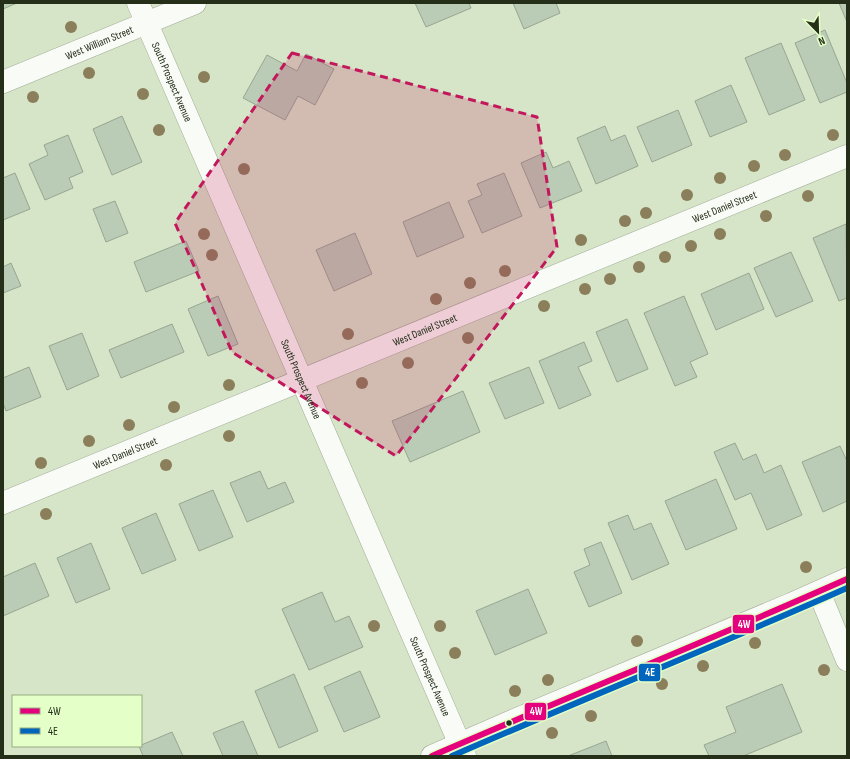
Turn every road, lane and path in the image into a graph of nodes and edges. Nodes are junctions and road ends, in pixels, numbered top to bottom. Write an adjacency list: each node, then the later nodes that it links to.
1 (138, 3): 3 (street, South Prospect Avenue)
2 (195, 3): 3 (street, West William Street)
3 (147, 23): 4 (street, West William Street); 6 (street, South Prospect Avenue)
4 (3, 82)
5 (847, 156): 6 (street, West Daniel Street)
6 (302, 380): 7 (street, West Daniel Street); 11 (street, South Prospect Avenue)
7 (3, 503)
8 (847, 579): 9 (street)
9 (819, 592): 10 (street); 11 (street)
10 (847, 660)
11 (462, 750): 12 (street)
12 (432, 756)

